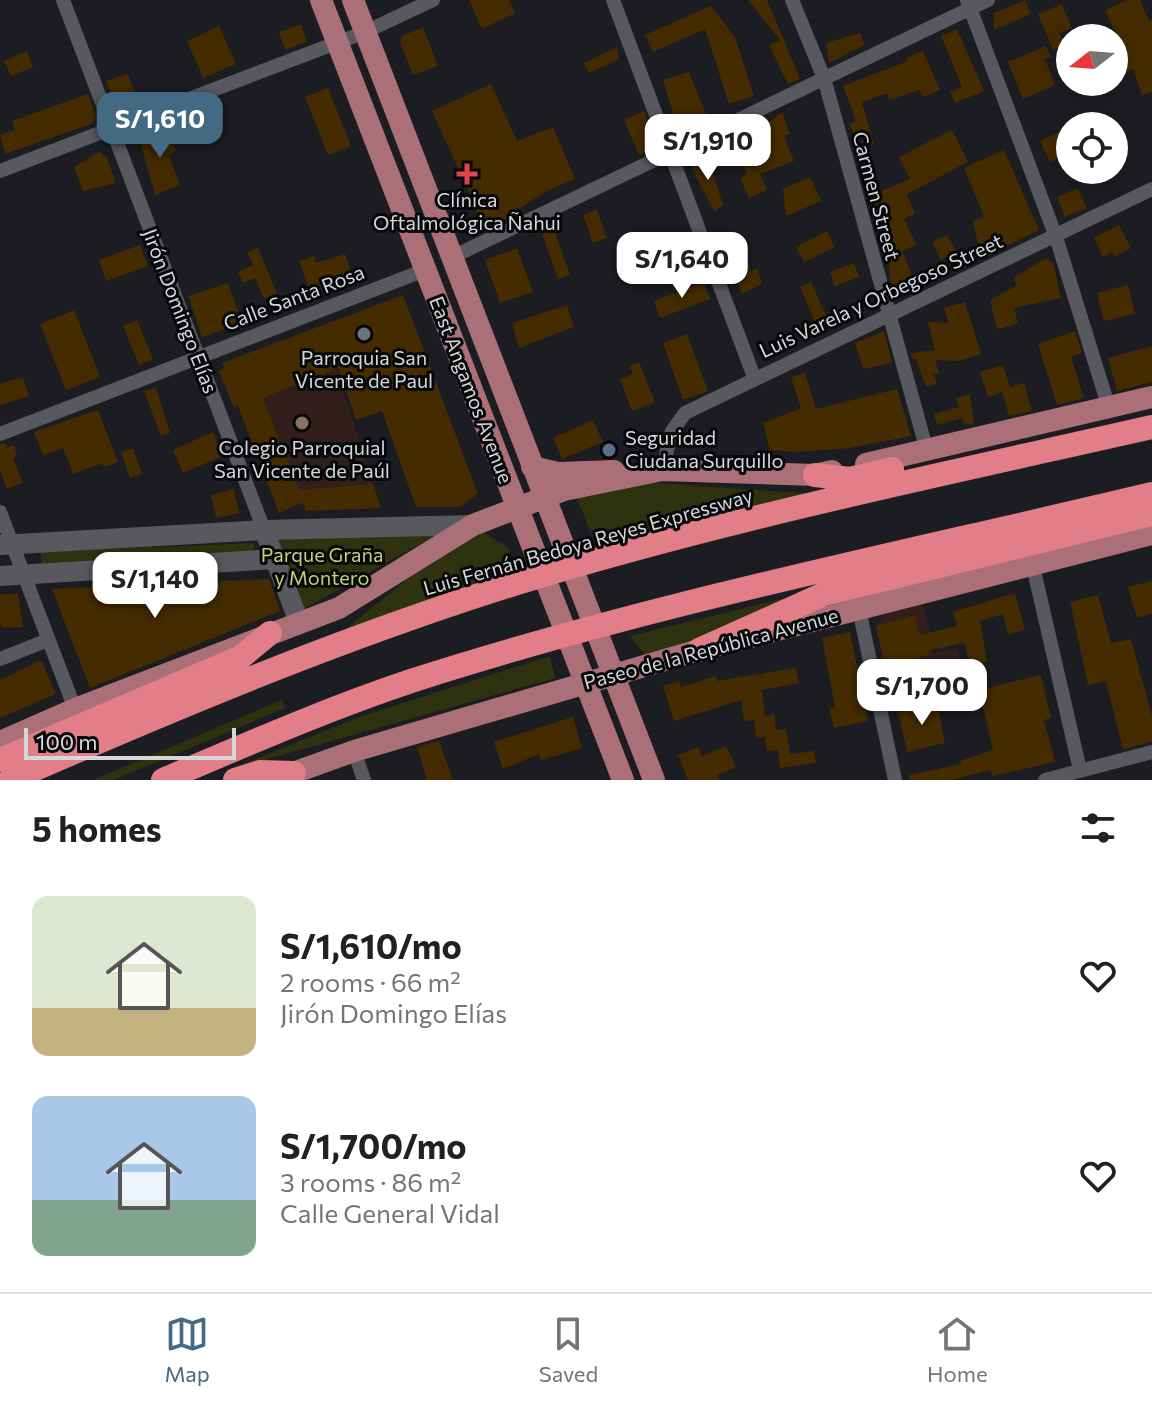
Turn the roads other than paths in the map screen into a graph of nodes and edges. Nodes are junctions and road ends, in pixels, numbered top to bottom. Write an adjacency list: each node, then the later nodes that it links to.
1 (63, 0): 12 (street, Jirón Domingo Elías)
2 (321, 0): 10 (main road, East Angamos Avenue)
3 (353, 0): 9 (main road, East Angamos Avenue)
4 (433, 0): 9 (street)
5 (613, 0): 13 (street)
6 (792, 0): 11 (street, Carmen Street)
7 (988, 0): 8 (street)
8 (968, 4): 11 (street); 16 (street)
9 (365, 32): 10 (street); 17 (main road, East Angamos Avenue)
10 (338, 42): 12 (street); 18 (main road, East Angamos Avenue)
11 (824, 78): 13 (street); 19 (street, Carmen Street)
12 (112, 128): 14 (street); 20 (street, Jirón Domingo Elías)
13 (672, 152): 17 (street); 21 (street)
14 (0, 171)
15 (1152, 189): 16 (street, Luis Varela y Orbegoso Street)
16 (1056, 237): 19 (street, Luis Varela y Orbegoso Street); 23 (street)
17 (452, 257): 28 (main road, East Angamos Avenue)
18 (425, 270): 20 (street, Calle Santa Rosa); 34 (main road, East Angamos Avenue)
19 (886, 314): 21 (street, Luis Varela y Orbegoso Street); 27 (street, Carmen Street)
20 (197, 357): 26 (street, Calle Santa Rosa); 38 (street, Jirón Domingo Elías)
21 (754, 377): 29 (street, Luis Varela y Orbegoso Street)
22 (1152, 397): 23 (main road)
23 (1109, 408): 27 (main road)
24 (1152, 412): 31 (highway)
25 (1152, 427): 60 (highway, Luis Fernán Bedoya Reyes Expressway)
26 (0, 434)
27 (927, 451): 31 (main road)
28 (532, 467): 30 (main road); 33 (main road, East Angamos Avenue)
29 (662, 470): 30 (main road); 31 (main road)
30 (635, 474): 33 (main road)
31 (815, 475)
32 (1152, 494): 61 (highway)
33 (544, 497): 34 (main road); 51 (main road, East Angamos Avenue)
34 (516, 508): 37 (main road); 52 (main road, East Angamos Avenue)
35 (0, 512): 40 (street)
36 (1152, 514): 49 (highway)
37 (473, 525): 38 (street); 46 (main road)
38 (264, 530): 40 (street); 41 (street, Jirón Domingo Elías)
39 (1152, 534): 42 (main road, Paseo de la República Avenue)
40 (6, 544): 43 (street)
41 (275, 559): 43 (street); 46 (street, Jirón Domingo Elías)
42 (1032, 562): 45 (main road, Paseo de la República Avenue); 58 (street)
43 (24, 575): 44 (street); 48 (street)
44 (0, 576)
45 (859, 609): 49 (main road, Paseo de la República Avenue); 66 (street)
46 (299, 622): 47 (main road)
47 (270, 633): 53 (main road); 57 (highway)
48 (48, 640): 50 (street); 53 (street)
49 (699, 650): 51 (main road, Paseo de la República Avenue)
50 (0, 659)
51 (615, 674): 52 (main road, Paseo de la República Avenue); 65 (main road, East Angamos Avenue)
52 (584, 684): 55 (main road, Paseo de la República Avenue); 64 (main road, East Angamos Avenue)
53 (75, 709): 54 (main road)
54 (0, 742)
55 (354, 751): 59 (main road, Paseo de la República Avenue); 63 (street)
56 (1152, 752): 58 (street)
57 (0, 760)
58 (1080, 770): 67 (street)
59 (284, 776): 62 (highway)
60 (10, 780)
61 (163, 780)
62 (235, 780)
63 (364, 780)
64 (623, 780)
65 (654, 780)
66 (895, 780)
67 (1045, 780)

